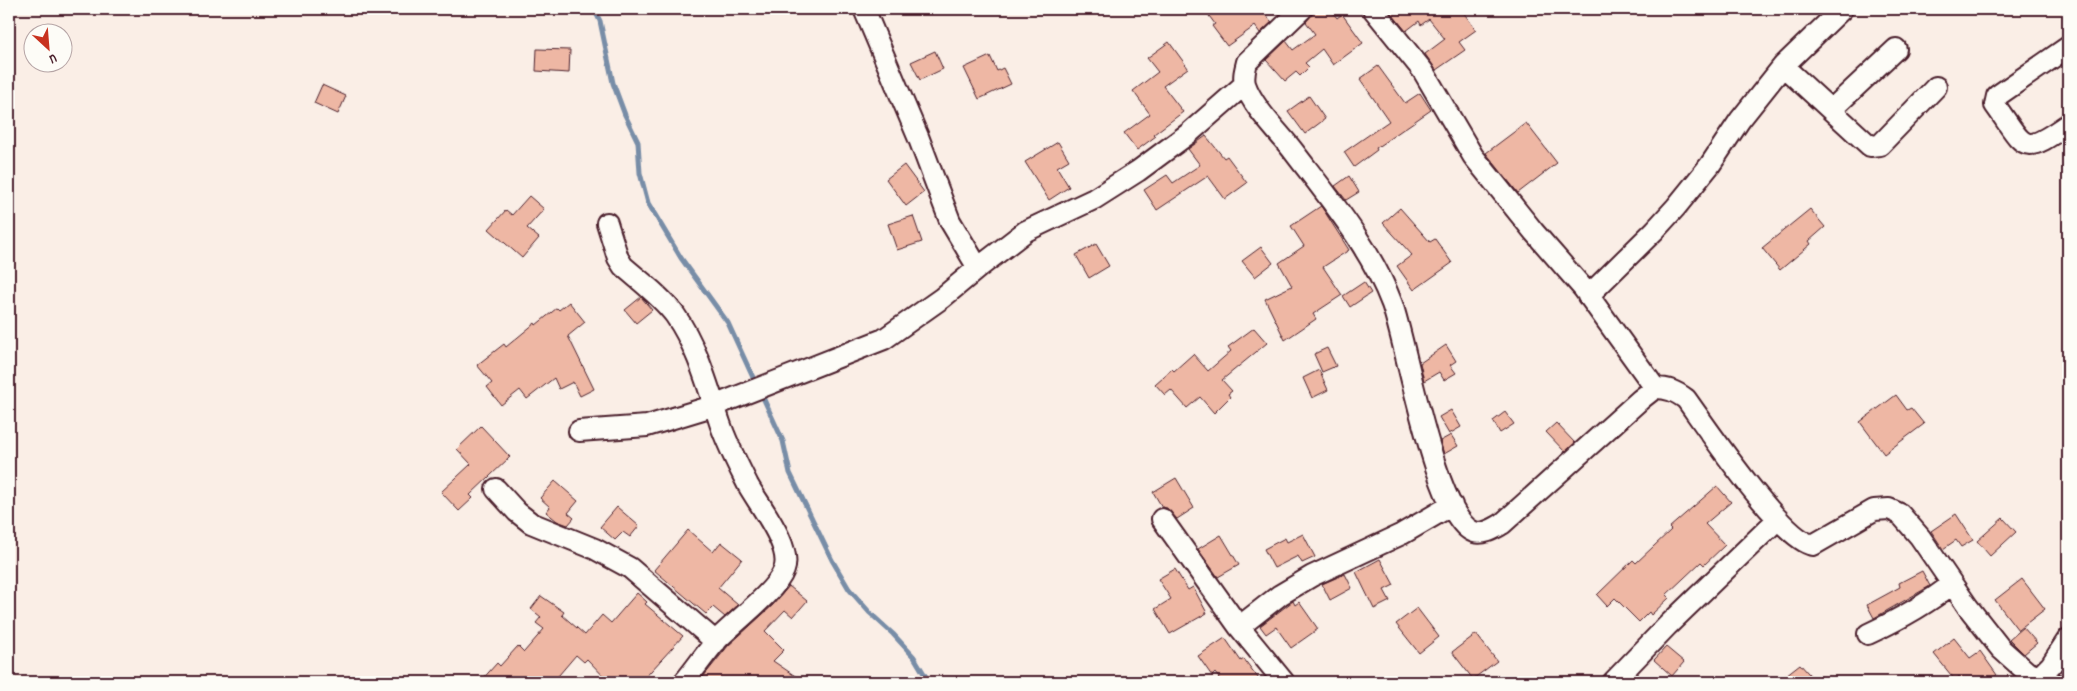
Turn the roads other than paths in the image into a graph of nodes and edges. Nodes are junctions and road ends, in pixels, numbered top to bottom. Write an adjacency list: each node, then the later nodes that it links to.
1 (864, 9): 13 (street)
2 (1302, 9): 8 (street)
3 (1372, 9): 14 (street)
4 (1842, 9): 7 (street)
5 (2068, 47): 11 (street)
6 (1896, 49): 10 (street)
7 (1783, 66): 10 (street); 14 (street)
8 (1245, 84): 13 (street); 19 (street)
9 (1936, 87): 10 (street)
10 (1831, 110)
11 (2068, 124)
12 (607, 223): 16 (street)
13 (978, 268): 16 (street)
14 (1588, 296): 15 (street)
15 (1655, 388): 19 (street); 20 (street)
16 (716, 405): 17 (street); 26 (street)
17 (579, 431)
18 (496, 489): 26 (street)
19 (1452, 505): 23 (street)
20 (1778, 518): 22 (street); 30 (street)
21 (1162, 519): 23 (street)
22 (1952, 584): 24 (street); 27 (street)
23 (1239, 627): 29 (street)
24 (1868, 634)
25 (2068, 639): 27 (street)
26 (716, 642): 28 (street)
27 (2041, 681)
28 (684, 682)
29 (1284, 682)
30 (1613, 682)

